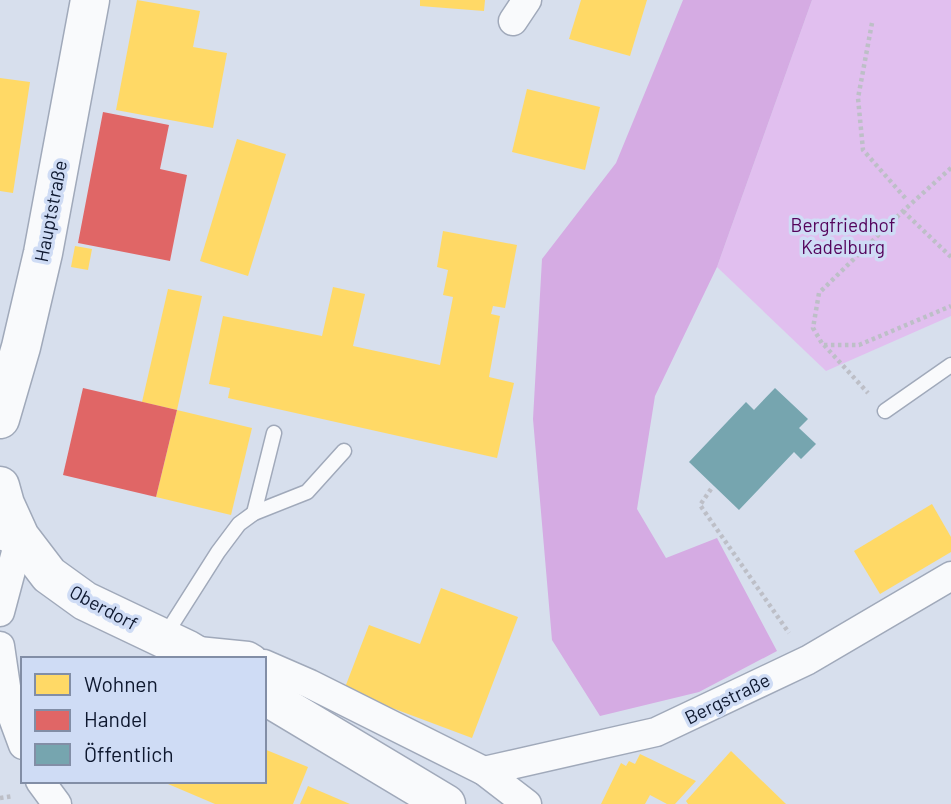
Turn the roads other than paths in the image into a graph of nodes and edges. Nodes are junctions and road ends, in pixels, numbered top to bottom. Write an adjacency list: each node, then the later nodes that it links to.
1 (90, 0): 4 (main road, Hauptstraße)
2 (951, 365): 3 (lane)
3 (884, 411)
4 (0, 419)
5 (274, 433): 8 (lane)
6 (344, 451): 8 (lane)
7 (0, 486): 9 (main road, Oberdorf)
8 (254, 513): 13 (lane)
9 (10, 537): 11 (street); 13 (main road, Oberdorf)
10 (951, 576): 18 (street, Bergstraße)
11 (0, 612)
12 (0, 646): 17 (street)
13 (185, 649): 14 (street)
14 (250, 657)
15 (266, 665): 18 (street)
16 (266, 696): 20 (main road)
17 (21, 740)
18 (484, 771): 23 (street)
19 (41, 783): 21 (street)
20 (402, 792): 22 (main road)
21 (57, 804)
22 (446, 804)
23 (527, 804)

